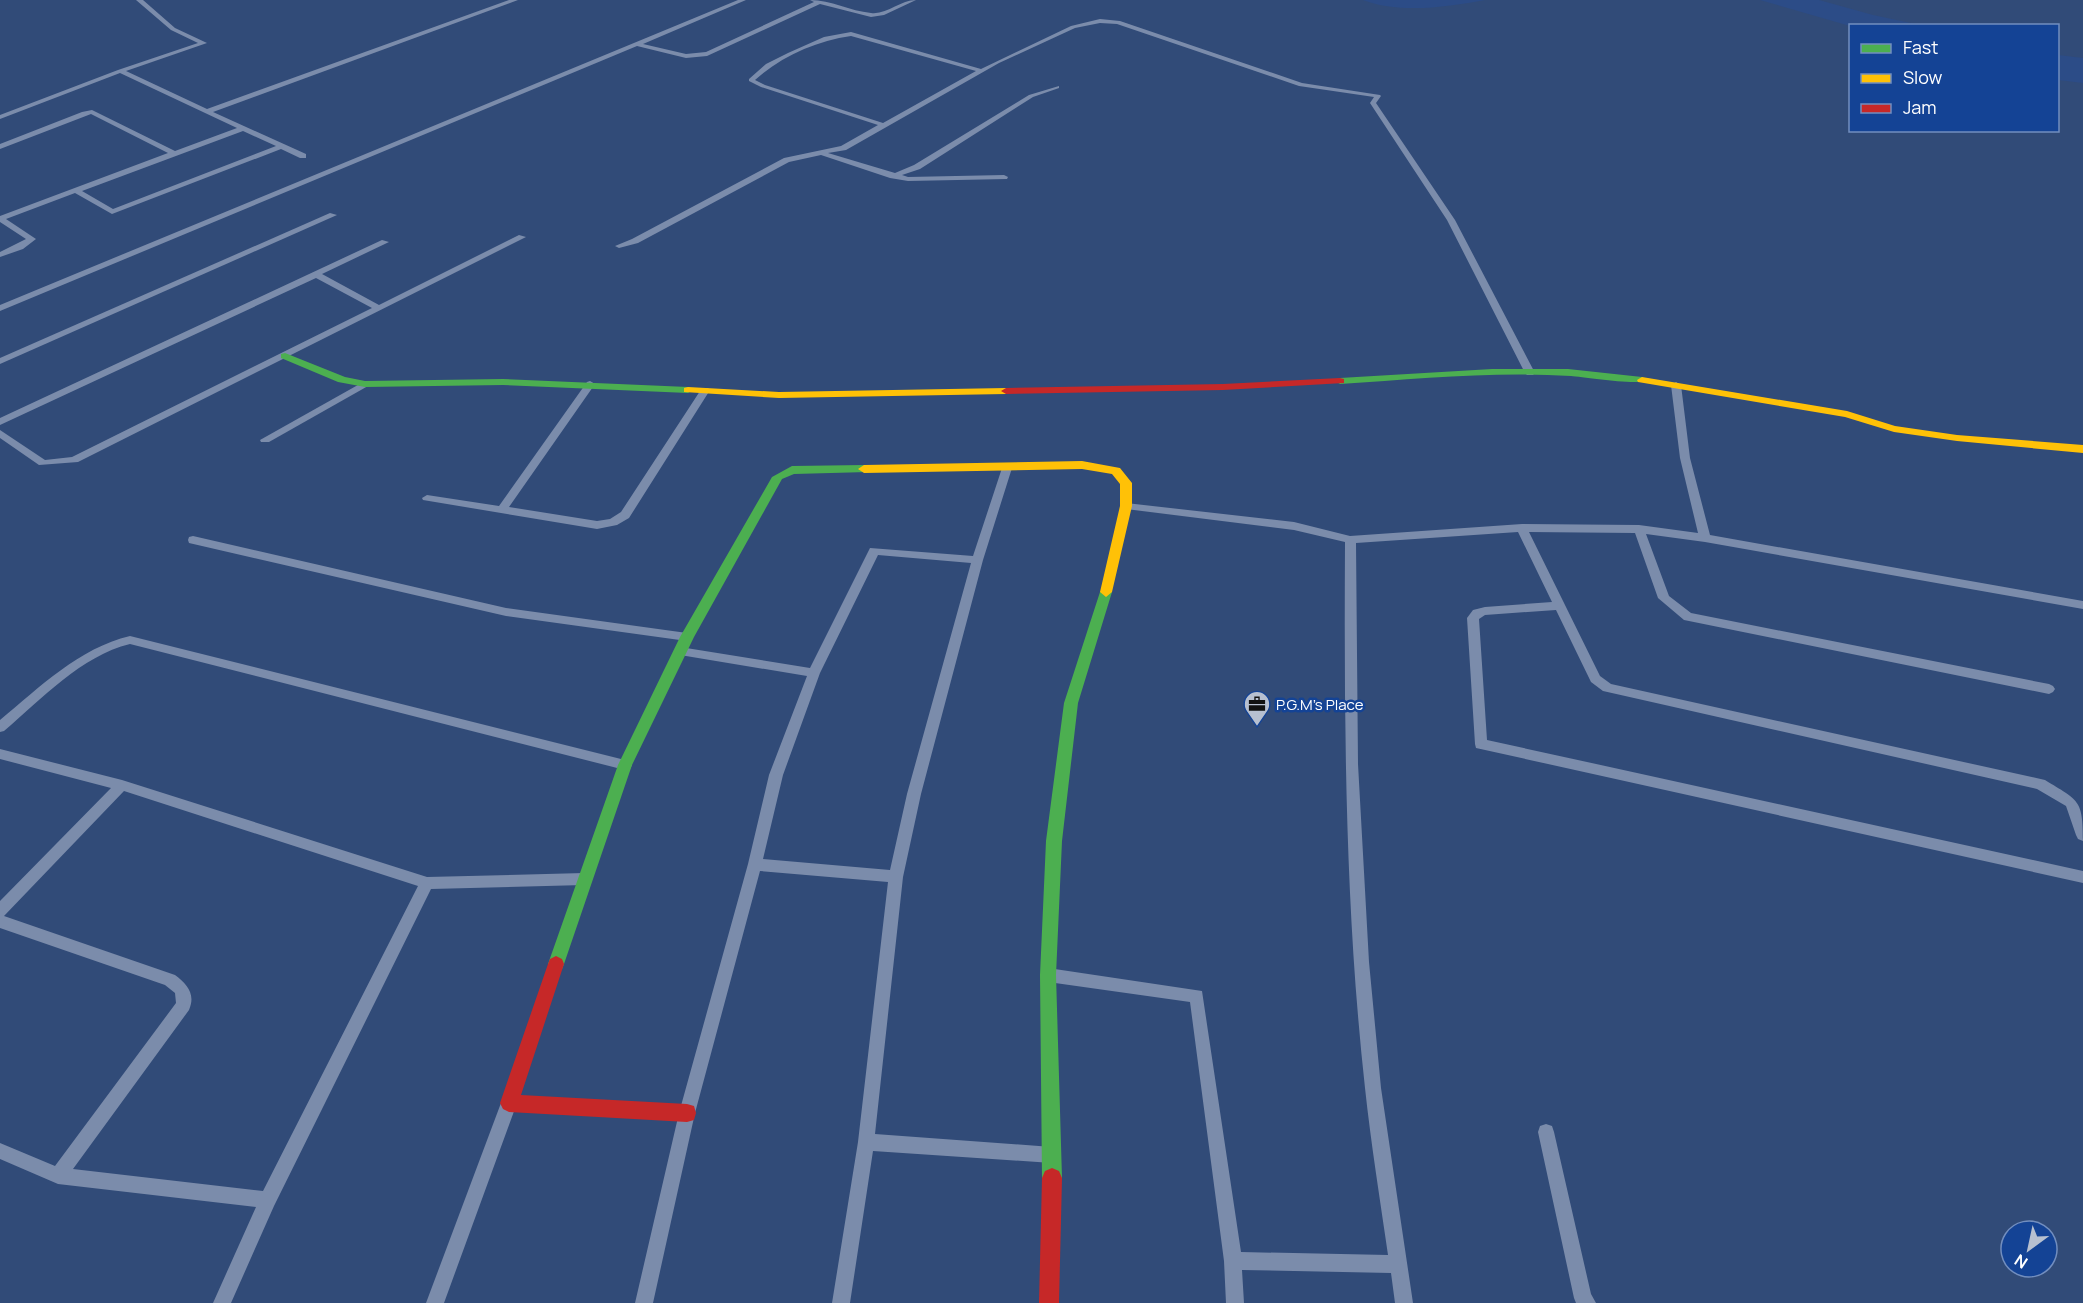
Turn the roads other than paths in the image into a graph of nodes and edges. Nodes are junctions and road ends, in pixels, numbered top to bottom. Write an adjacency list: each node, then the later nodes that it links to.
1 (139, 0): 7 (street)
2 (515, 0): 10 (street)
3 (743, 0): 6 (street)
4 (913, 0): 5 (street)
5 (816, 1): 6 (street)
6 (636, 44): 29 (street)
7 (120, 71): 10 (street); 11 (street)
8 (982, 71): 12 (street); 12 (street); 33 (street)
9 (1058, 87): 19 (street)
10 (208, 111): 13 (street)
11 (0, 117)
12 (884, 125): 17 (street)
13 (243, 128): 14 (street); 16 (street)
14 (282, 146): 18 (street); 21 (street)
15 (0, 147): 16 (street)
16 (175, 154): 21 (street)
17 (821, 154): 19 (street); 26 (street)
18 (303, 156)
19 (893, 176): 20 (street)
20 (1004, 177)
21 (75, 190): 23 (street)
22 (333, 215): 32 (street)
23 (0, 219): 27 (street)
24 (522, 237): 30 (street)
25 (386, 242): 28 (street)
26 (619, 246)
27 (0, 255)
28 (317, 275): 30 (street); 38 (street)
29 (0, 308)
30 (379, 308): 31 (street)
31 (285, 356): 34 (street); 39 (street)
32 (0, 361)
33 (1530, 374): 36 (street); 37 (street)
34 (365, 384): 35 (street); 40 (street)
35 (590, 384): 37 (street); 45 (street)
36 (1676, 385): 41 (street); 48 (street)
37 (705, 390): 45 (street)
38 (0, 422)
39 (0, 433)
40 (265, 440)
41 (2083, 449)
42 (1007, 468): 44 (street); 51 (street); 54 (street)
43 (427, 498): 45 (street)
44 (1126, 506): 50 (street); 70 (street)
45 (501, 511)
46 (1522, 528): 47 (street); 50 (street); 53 (street)
47 (1639, 529): 48 (street); 57 (street)
48 (1705, 538): 52 (street)
49 (193, 540): 54 (street)
50 (1350, 540): 80 (street)
51 (977, 560): 56 (street); 64 (street)
52 (2083, 605)
53 (1560, 606): 62 (street); 65 (street)
54 (687, 637): 55 (street)
55 (680, 651): 56 (street); 60 (street)
56 (814, 673): 63 (street)
57 (2049, 689)
58 (0, 727): 60 (street)
59 (0, 754): 61 (street)
60 (625, 765): 66 (street)
61 (122, 785): 67 (street); 68 (street)
62 (2083, 835)
63 (754, 864): 64 (street); 72 (street)
64 (896, 877): 74 (street)
65 (2083, 877)
66 (584, 879): 67 (street); 71 (street)
67 (427, 882): 78 (street)
68 (0, 911)
69 (0, 921): 77 (street)
70 (1048, 975): 76 (street); 79 (street)
71 (508, 1103): 72 (street); 82 (street)
72 (687, 1113): 83 (street)
73 (1546, 1132): 88 (street)
74 (866, 1142): 76 (street); 84 (street)
75 (0, 1151): 77 (street)
76 (1052, 1155): 85 (street)
77 (58, 1176): 78 (street)
78 (268, 1200): 81 (street)
79 (1233, 1261): 80 (street); 86 (street)
80 (1399, 1264): 87 (street)
81 (222, 1303)
82 (435, 1303)
83 (644, 1303)
84 (841, 1303)
85 (1049, 1303)
86 (1235, 1303)
87 (1404, 1303)
88 (1587, 1303)

